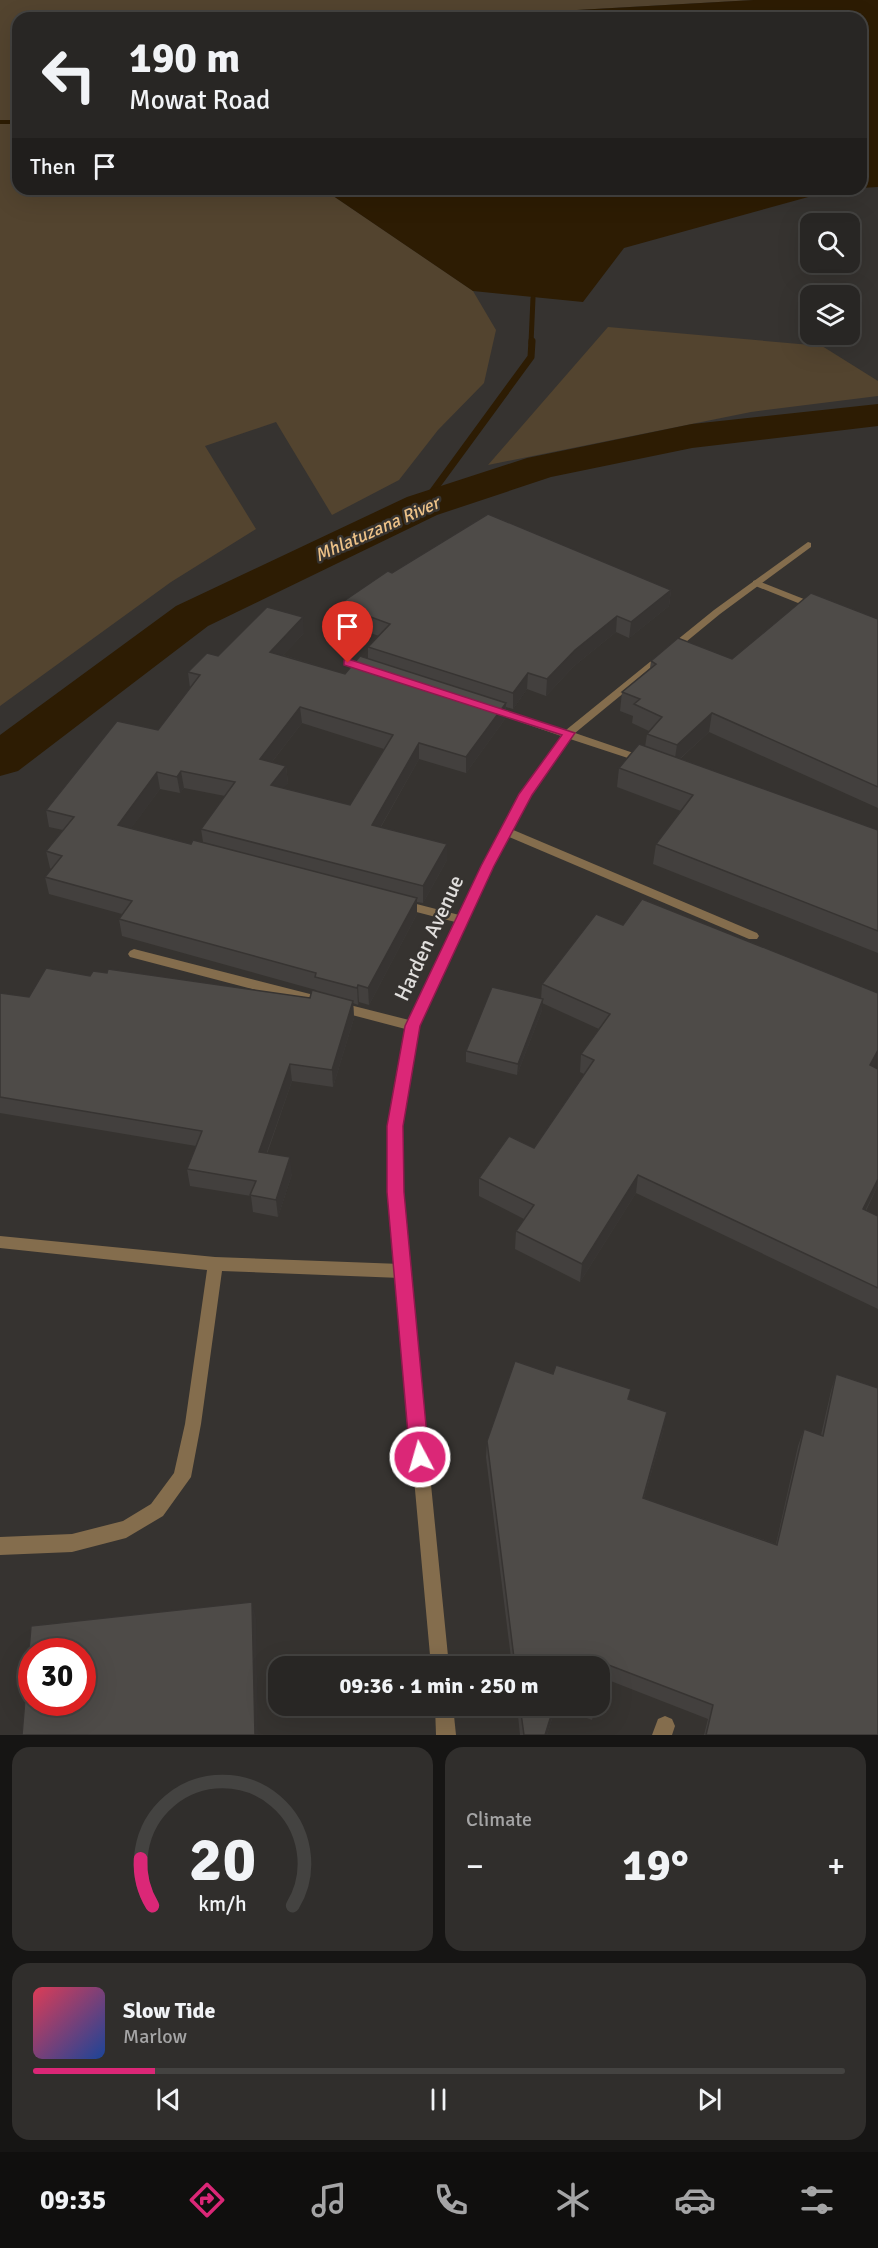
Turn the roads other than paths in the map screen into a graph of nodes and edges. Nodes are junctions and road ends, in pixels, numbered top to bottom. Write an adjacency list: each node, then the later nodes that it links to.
1 (808, 545): 2 (street, Harden Avenue)
2 (756, 583): 3 (street); 5 (street, Harden Avenue)
3 (822, 610)
4 (481, 705): 5 (street)
5 (569, 733): 6 (street); 7 (street, Harden Avenue)
6 (657, 765)
7 (507, 831): 9 (street, Harden Avenue); 10 (street)
8 (384, 899): 9 (street)
9 (463, 920): 12 (street, Harden Avenue)
10 (753, 936)
11 (134, 954): 12 (street)
12 (413, 1026): 15 (street, Harden Avenue)
13 (0, 1242): 14 (street)
14 (215, 1264): 15 (street); 16 (street)
15 (402, 1271): 17 (street, Harden Avenue)
16 (0, 1546)
17 (439, 1656)
18 (445, 1716): 19 (street)
19 (446, 1735)

